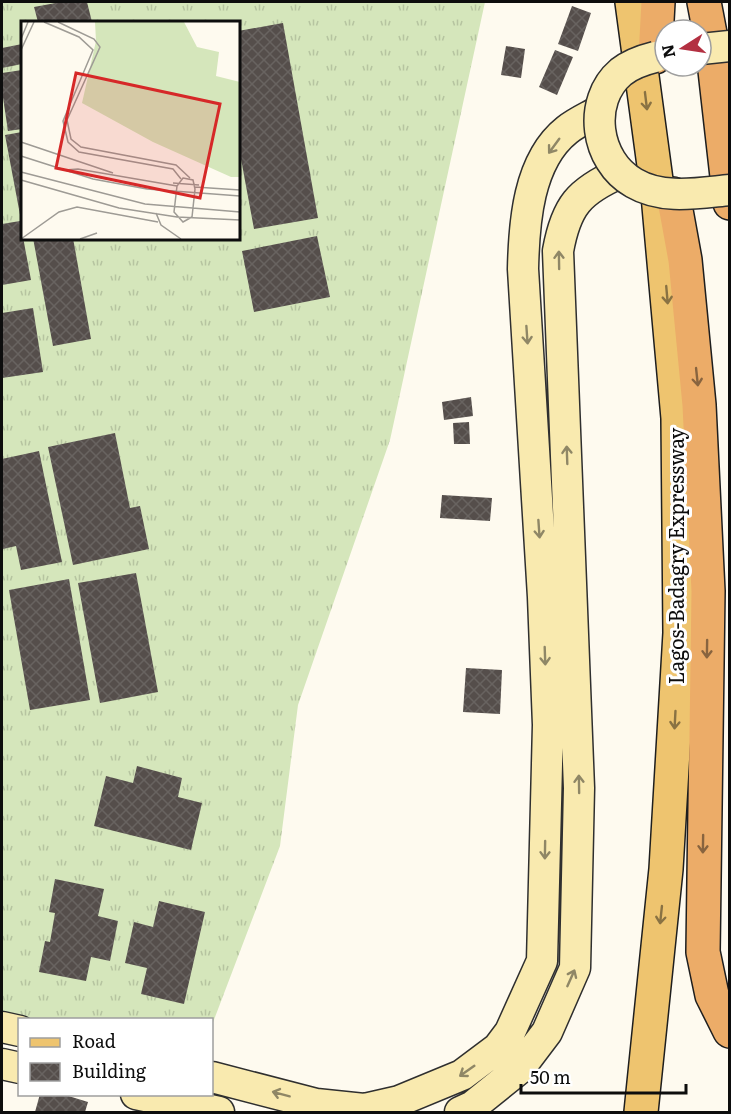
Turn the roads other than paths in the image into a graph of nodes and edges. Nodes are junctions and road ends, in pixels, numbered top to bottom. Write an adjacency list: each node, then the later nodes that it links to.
1 (632, 2): 22 (main road, Lagos-Badagry Expressway, one-way to 22)
2 (658, 2): 4 (highway)
3 (704, 2): 12 (highway)
4 (659, 18)
5 (729, 46): 6 (main road, bridge)
6 (713, 48)
7 (653, 57): 8 (main road, bridge)
8 (599, 111): 9 (main road, bridge); 18 (main road, one-way to 18)
9 (620, 173): 11 (main road, bridge); 21 (main road, one-way to 9)
10 (729, 190): 11 (main road, bridge)
11 (673, 194): 15 (highway, one-way to 15)
12 (729, 203)
13 (2, 1027): 14 (main road)
14 (18, 1031)
15 (729, 1031)
16 (2, 1064): 17 (main road)
17 (18, 1068)
18 (213, 1077)
19 (141, 1096): 20 (main road)
20 (219, 1113)
21 (460, 1113)
22 (641, 1113)

